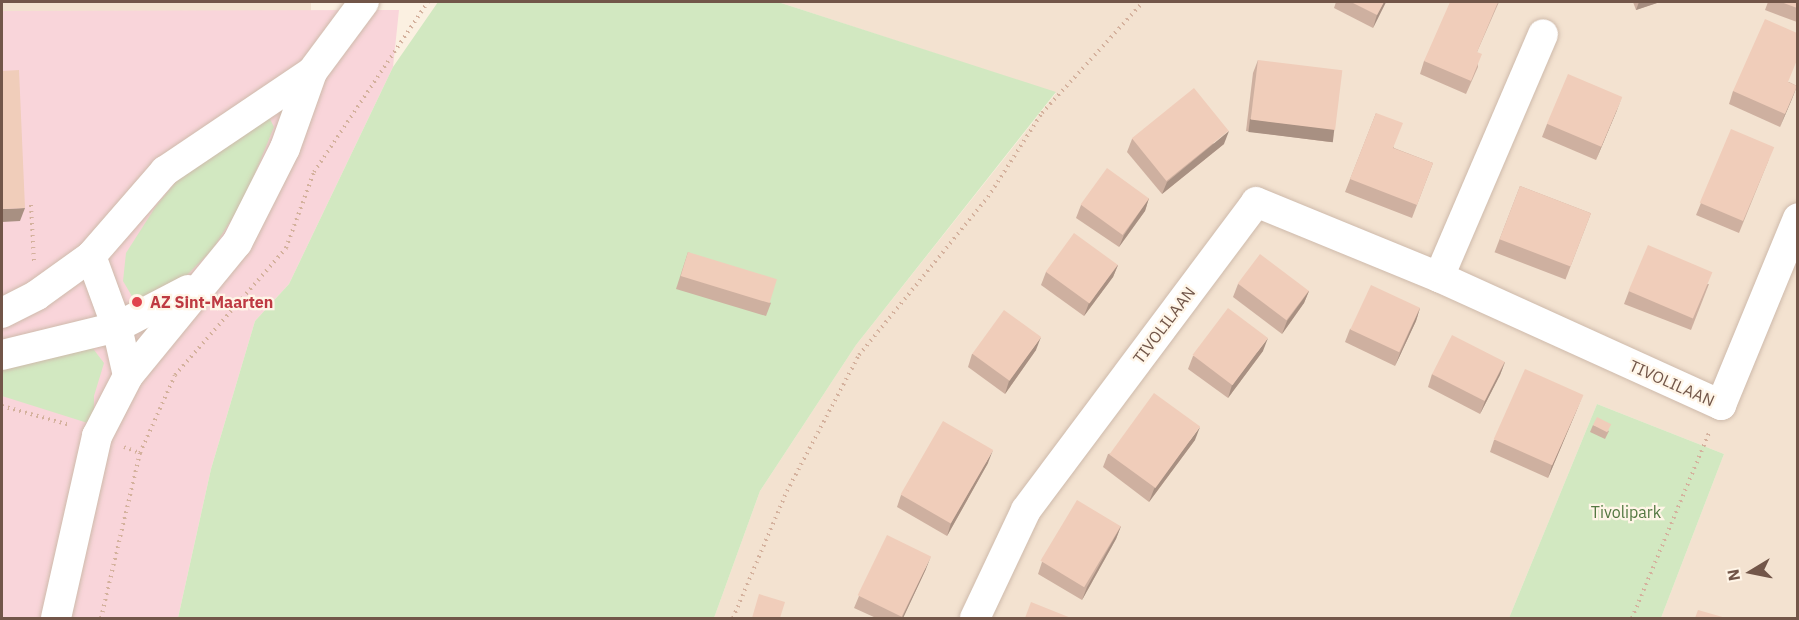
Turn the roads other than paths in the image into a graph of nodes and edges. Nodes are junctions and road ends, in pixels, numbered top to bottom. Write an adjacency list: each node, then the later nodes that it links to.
1 (364, 2): 3 (street)
2 (1543, 34): 6 (street)
3 (312, 72): 5 (street); 7 (street)
4 (1797, 218): 6 (street, TIVOLILAAN)
5 (91, 256): 8 (street); 9 (street)
6 (1439, 277): 13 (street, TIVOLILAAN)
7 (204, 280): 9 (street); 11 (street)
8 (2, 313)
9 (117, 327): 10 (street); 11 (street)
10 (2, 355)
11 (128, 376): 12 (street)
12 (56, 618)
13 (975, 618)

